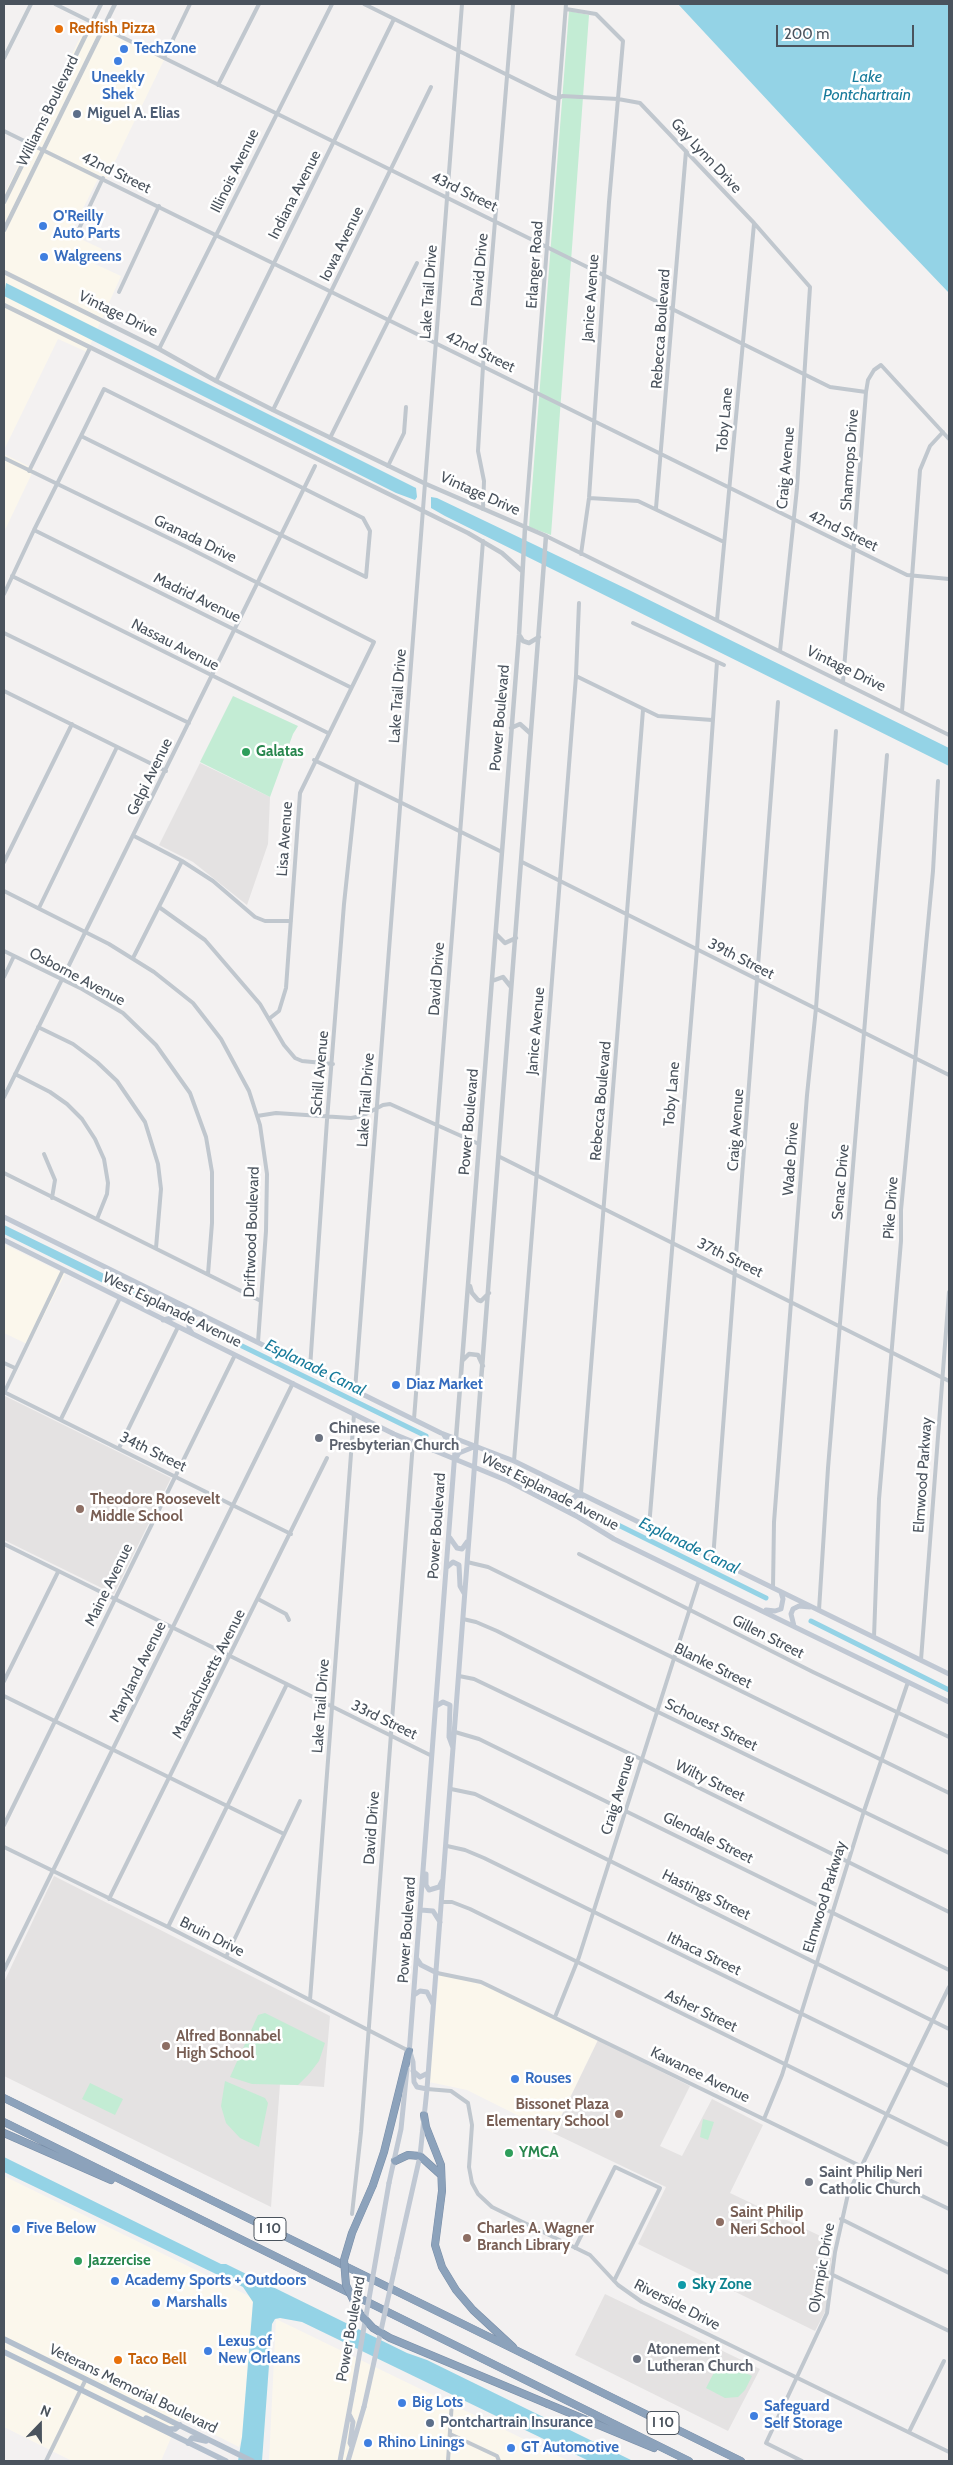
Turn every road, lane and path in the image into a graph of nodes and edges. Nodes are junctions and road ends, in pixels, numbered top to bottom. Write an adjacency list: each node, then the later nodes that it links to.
1 (31, 4): 17 (street)
2 (55, 4): 14 (street, 43rd Street)
3 (101, 4): 14 (street, Williams Boulevard)
4 (115, 4): 15 (street, Williams Boulevard)
5 (190, 4): 18 (street)
6 (259, 4): 20 (street)
7 (332, 4): 24 (street, Illinois Avenue)
8 (364, 4): 13 (street)
9 (462, 4): 16 (street, Lake Trail Drive)
10 (513, 4): 19 (street, David Drive)
11 (566, 4): 12 (street, Erlanger Road)
12 (566, 9): 22 (street, Erlanger Road); 23 (street, Janice Avenue)
13 (394, 19): 16 (street); 26 (street, Indiana Avenue)
14 (92, 22): 15 (street, 43rd Street); 27 (street, Williams Boulevard)
15 (103, 28): 18 (street, 43rd Street); 28 (street, Williams Boulevard)
16 (459, 51): 19 (street); 32 (street, Lake Trail Drive)
17 (4, 58)
18 (164, 58): 20 (street, 43rd Street)
19 (508, 76): 22 (street); 35 (street, David Drive)
20 (218, 85): 24 (street, 43rd Street)
21 (431, 87): 30 (street, Iowa Avenue)
22 (558, 99): 23 (street, Gay Lynn Drive); 40 (street, Erlanger Road)
23 (618, 99): 29 (street, Gay Lynn Drive); 44 (street, Janice Avenue)
24 (277, 112): 26 (street, 43rd Street); 39 (street, Illinois Avenue)
25 (4, 130): 27 (street, 42nd Street)
26 (335, 141): 30 (street, 43rd Street); 41 (street, Indiana Avenue)
27 (32, 145): 28 (street, 42nd Street); 33 (street, Williams Boulevard)
28 (43, 150): 31 (street, 42nd Street); 37 (street, Williams Boulevard)
29 (686, 151): 36 (street, Gay Lynn Drive); 49 (street, Rebecca Boulevard)
30 (392, 169): 32 (street, 43rd Street); 46 (street, Iowa Avenue)
31 (103, 178): 34 (street, 42nd Street); 38 (street)
32 (448, 197): 35 (street, 43rd Street); 51 (street, Lake Trail Drive)
33 (4, 202)
34 (159, 206): 39 (street, 42nd Street); 47 (street)
35 (495, 220): 40 (street, 43rd Street); 55 (street, David Drive)
36 (754, 223): 45 (street, Gay Lynn Drive); 52 (street, Toby Lane)
37 (4, 230)
38 (76, 233)
39 (216, 235): 41 (street, 42nd Street); 54 (street, Illinois Avenue)
40 (548, 247): 44 (street, 43rd Street); 58 (street, Erlanger Road)
41 (274, 262): 46 (street, 42nd Street); 57 (street, Indiana Avenue)
42 (417, 263): 50 (street)
43 (6, 274): 54 (street, Vintage Drive)
44 (604, 275): 49 (street, 43rd Street); 62 (street, Janice Avenue)
45 (810, 288): 56 (street, Craig Avenue)
46 (332, 290): 50 (street, 42nd Street); 61 (street, Iowa Avenue)
47 (118, 292)
48 (4, 305): 53 (street)
49 (673, 309): 52 (street, 43rd Street); 67 (street, Rebecca Boulevard)
50 (389, 319): 51 (street, 42nd Street); 65 (street)
51 (436, 343): 55 (street, 42nd Street); 73 (street, Lake Trail Drive)
52 (742, 343): 56 (street, 43rd Street); 75 (street, Toby Lane)
53 (90, 348): 71 (street); 79 (street)
54 (159, 348): 57 (street, Vintage Drive)
55 (483, 366): 58 (street, 42nd Street); 78 (street, David Drive)
56 (805, 375): 59 (street, 43rd Street); 80 (street, Craig Avenue)
57 (216, 381): 61 (street, Vintage Drive)
58 (536, 392): 62 (street, 42nd Street); 81 (street, Erlanger Road)
59 (866, 392): 63 (street, Shamrops Drive); 87 (street, Shamrops Drive)
60 (406, 407): 70 (street)
61 (273, 410): 65 (street, Vintage Drive)
62 (594, 420): 67 (street, 42nd Street); 76 (street, Janice Avenue)
63 (943, 432): 66 (street); 91 (street)
64 (81, 436): 72 (street); 74 (street); 83 (street)
65 (330, 438): 70 (street, Vintage Drive)
66 (949, 439)
67 (661, 454): 75 (street, 42nd Street); 77 (street, Rebecca Boulevard)
68 (4, 458): 71 (street, Granada Drive)
69 (315, 466): 74 (street, Gelpi Avenue)
70 (388, 466): 73 (street, Vintage Drive)
71 (29, 470): 72 (street, Granada Drive)
72 (57, 484): 82 (street); 93 (street, Granada Drive)
73 (426, 484): 78 (street, Vintage Drive); 79 (street, Lake Trail Drive)
74 (305, 488): 83 (street, Gelpi Avenue); 83 (street)
75 (730, 488): 80 (street, 42nd Street); 86 (street, Toby Lane)
76 (589, 498): 77 (street); 88 (street, Janice Avenue)
77 (656, 508): 86 (street)
78 (483, 509): 81 (street, Vintage Drive)
79 (423, 512): 85 (street); 128 (street, Lake Trail Drive)
80 (793, 520): 87 (street, 42nd Street); 103 (street, Craig Avenue)
81 (525, 528): 84 (street, Vintage Drive); 89 (street, Power Boulevard)
82 (34, 530): 90 (street); 98 (street, Madrid Avenue)
83 (281, 536): 93 (street, Gelpi Avenue)
84 (546, 536): 88 (street, Vintage Drive); 101 (street, Power Boulevard)
85 (483, 541): 89 (street); 129 (street, David Drive)
86 (724, 542): 96 (street, Toby Lane)
87 (854, 550): 91 (street, 42nd Street); 108 (street, Shamrops Drive)
88 (582, 554): 96 (street, Vintage Drive)
89 (522, 571): 100 (street, Power Boulevard)
90 (12, 576): 94 (street); 106 (street, Nassau Avenue)
91 (913, 576): 92 (street, 42nd Street); 113 (street)
92 (949, 579)
93 (258, 583): 98 (street, Gelpi Avenue); 102 (street, Granada Drive)
94 (4, 594)
95 (579, 603): 107 (street, Janice Avenue)
96 (717, 620): 103 (street, Vintage Drive)
97 (633, 623): 104 (street)
98 (236, 629): 106 (street, Gelpi Avenue); 109 (street, Madrid Avenue)
99 (4, 633): 115 (street)
100 (519, 635): 101 (street); 117 (street, Power Boulevard)
101 (540, 637): 120 (street, Power Boulevard)
102 (374, 642): 109 (street, Lisa Avenue)
103 (780, 650): 108 (street, Vintage Drive)
104 (716, 662): 105 (street); 114 (street, Toby Lane)
105 (724, 666)
106 (212, 676): 115 (street, Gelpi Avenue); 119 (street, Nassau Avenue)
107 (576, 676): 112 (street); 135 (street, Janice Avenue)
108 (843, 682): 113 (street, Vintage Drive)
109 (350, 687): 119 (street, Lisa Avenue)
110 (4, 691): 116 (street)
111 (778, 702): 150 (street, Craig Avenue)
112 (643, 710): 114 (street); 139 (street, Rebecca Boulevard)
113 (902, 711): 121 (street, Vintage Drive)
114 (712, 720): 144 (street, Toby Lane)
115 (189, 723): 125 (street, Gelpi Avenue)
116 (72, 724): 122 (street); 133 (street)
117 (511, 728): 120 (street); 131 (street, Power Boulevard)
118 (836, 731): 153 (street, Wade Drive)
119 (328, 733): 124 (street, Lisa Avenue)
120 (531, 734): 134 (street, Power Boulevard)
121 (949, 735)
122 (117, 747): 125 (street); 138 (street)
123 (888, 755): 156 (street, Senac Drive)
124 (314, 760): 127 (street); 140 (street, Lisa Avenue)
125 (166, 771): 130 (street, Gelpi Avenue)
126 (938, 781): 157 (street, Pike Drive)
127 (357, 782): 128 (street); 158 (street, Schill Avenue)
128 (401, 803): 129 (street); 162 (street, Lake Trail Drive)
129 (460, 831): 131 (street); 165 (street, David Drive)
130 (134, 836): 132 (street); 141 (street, Gelpi Avenue)
131 (502, 852): 142 (street, Power Boulevard)
132 (182, 861): 137 (street); 140 (street)
133 (4, 862)
134 (522, 862): 135 (street, 39th Street); 143 (street, Power Boulevard)
135 (559, 881): 139 (street, 39th Street); 170 (street, Janice Avenue)
136 (4, 891): 138 (street, Driftwood Boulevard)
137 (159, 907): 147 (street); 154 (street)
138 (39, 908): 141 (street, Driftwood Boulevard)
139 (626, 915): 144 (street, 39th Street); 172 (street, Rebecca Boulevard)
140 (291, 922): 154 (street, Lisa Avenue)
141 (86, 932): 147 (street, Driftwood Boulevard); 149 (street, Gelpi Avenue)
142 (496, 934): 143 (street); 151 (street, Power Boulevard)
143 (516, 938): 152 (street, Power Boulevard)
144 (697, 949): 150 (street, 39th Street); 176 (street, Toby Lane)
145 (4, 951): 146 (street, Osborne Avenue)
146 (14, 956): 148 (street); 149 (street, Osborne Avenue)
147 (133, 958): 163 (street, Driftwood Boulevard)
148 (4, 977)
149 (62, 979): 155 (street, Gelpi Avenue); 180 (street, Osborne Avenue)
150 (757, 980): 153 (street, 39th Street); 179 (street, Craig Avenue)
151 (492, 981): 152 (street); 166 (street, Power Boulevard)
152 (511, 986): 168 (street, Power Boulevard)
153 (816, 1008): 156 (street, 39th Street); 187 (street, Wade Drive)
154 (270, 1018): 158 (street)
155 (38, 1027): 159 (street, Gelpi Avenue); 177 (street)
156 (865, 1033): 157 (street, 39th Street); 190 (street, Senac Drive)
157 (916, 1058): 160 (street, 39th Street); 194 (street, Pike Drive)
158 (333, 1064): 164 (street, Schill Avenue)
159 (15, 1074): 161 (street, Gelpi Avenue); 174 (street)
160 (949, 1075)
161 (4, 1097)
162 (376, 1108): 164 (street); 165 (street); 204 (street, Lake Trail Drive)
163 (257, 1116): 164 (street); 186 (street, Driftwood Boulevard)
164 (327, 1116): 200 (street, Schill Avenue)
165 (437, 1126): 166 (street); 208 (street, David Drive)
166 (479, 1144): 181 (street, Power Boulevard)
167 (44, 1154): 171 (street)
168 (500, 1158): 170 (street, 37th Street); 182 (street, Power Boulevard)
169 (4, 1174): 171 (street)
170 (536, 1175): 172 (street, 37th Street); 217 (street, Janice Avenue)
171 (52, 1198): 174 (street)
172 (604, 1208): 176 (street, 37th Street); 220 (street, Rebecca Boulevard)
173 (4, 1217): 185 (main road, West Esplanade Avenue)
174 (97, 1219): 177 (street)
175 (4, 1240): 178 (main road, West Esplanade Avenue)
176 (672, 1242): 179 (street, 37th Street); 224 (street, Toby Lane)
177 (156, 1248): 180 (street)
178 (63, 1270): 184 (main road, West Esplanade Avenue); 199 (street)
179 (735, 1273): 187 (street, 37th Street); 230 (street, Craig Avenue)
180 (208, 1274): 186 (street)
181 (469, 1277): 182 (street); 196 (street, Power Boulevard)
182 (489, 1292): 198 (street, Power Boulevard)
183 (949, 1292): 201 (street, Elmwood Parkway)
184 (120, 1298): 189 (main road, West Esplanade Avenue); 207 (street)
185 (173, 1300): 188 (main road, West Esplanade Avenue); 189 (main road)
186 (261, 1301): 193 (street, Driftwood Boulevard)
187 (792, 1302): 190 (street, 37th Street); 235 (street, Wade Drive)
188 (202, 1314): 192 (main road); 193 (main road, West Esplanade Avenue)
189 (163, 1320): 191 (main road, West Esplanade Avenue)
190 (840, 1326): 194 (street, 37th Street); 243 (street, Senac Drive)
191 (178, 1327): 192 (main road, West Esplanade Avenue); 213 (street)
192 (194, 1335): 195 (main road, West Esplanade Avenue)
193 (258, 1342): 200 (main road, West Esplanade Avenue)
194 (892, 1352): 201 (street, 37th Street); 248 (street, Pike Drive)
195 (235, 1355): 203 (main road, West Esplanade Avenue); 219 (street, Maine Avenue)
196 (462, 1361): 198 (street); 210 (street, Power Boulevard)
197 (4, 1363): 199 (street)
198 (483, 1367): 212 (street, Power Boulevard)
199 (15, 1368): 205 (street)
200 (310, 1368): 204 (main road, West Esplanade Avenue)
201 (942, 1377): 202 (street, 37th Street); 251 (street, Elmwood Parkway)
202 (949, 1381)
203 (293, 1384): 206 (main road, West Esplanade Avenue); 222 (street, Maryland Avenue)
204 (355, 1390): 208 (main road, West Esplanade Avenue)
205 (4, 1392): 207 (street, 34th Street)
206 (354, 1414): 211 (main road, West Esplanade Avenue); 259 (street, Lake Trail Drive)
207 (61, 1419): 213 (street, 34th Street)
208 (414, 1419): 209 (main road, West Esplanade Avenue)
209 (441, 1433): 210 (main road, West Esplanade Avenue); 214 (main road)
210 (456, 1438): 212 (main road, West Esplanade Avenue); 216 (main road, Power Boulevard)
211 (413, 1442): 214 (main road, West Esplanade Avenue); 265 (street, David Drive)
212 (476, 1446): 216 (main road); 217 (main road, West Esplanade Avenue); 218 (main road, Power Boulevard)
213 (119, 1448): 219 (street, 34th Street)
214 (430, 1449): 216 (main road, West Esplanade Avenue)
215 (327, 1458): 225 (street, Massachusetts Avenue)
216 (455, 1459): 218 (main road, West Esplanade Avenue); 226 (main road, Power Boulevard)
217 (514, 1461): 220 (main road, West Esplanade Avenue)
218 (475, 1467): 223 (main road, West Esplanade Avenue); 227 (main road, Power Boulevard)
219 (176, 1476): 222 (street, 34th Street); 238 (street, Maine Avenue)
220 (581, 1493): 221 (main road, West Esplanade Avenue)
221 (591, 1498): 223 (main road); 224 (main road, West Esplanade Avenue)
222 (233, 1505): 225 (street, 34th Street); 247 (street, Maryland Avenue)
223 (573, 1514): 234 (main road, West Esplanade Avenue)
224 (649, 1527): 230 (main road, West Esplanade Avenue)
225 (291, 1534): 239 (street, Massachusetts Avenue)
226 (449, 1535): 227 (main road); 232 (main road, Power Boulevard)
227 (468, 1539): 231 (main road, Power Boulevard)
228 (4, 1544): 233 (street, 33rd Street)
229 (578, 1554): 242 (street, Gillen Street)
230 (713, 1559): 235 (main road, West Esplanade Avenue)
231 (466, 1562): 237 (main road, Power Boulevard); 250 (street, Blanke Street)
232 (447, 1567): 237 (main road); 260 (main road, Power Boulevard)
233 (58, 1572): 238 (street, 33rd Street); 254 (street)
234 (699, 1580): 240 (main road, West Esplanade Avenue); 242 (street, Craig Avenue)
235 (773, 1588): 236 (main road, West Esplanade Avenue)
236 (781, 1592): 240 (main road); 241 (main road, West Esplanade Avenue)
237 (464, 1594): 244 (main road, Power Boulevard)
238 (116, 1599): 247 (street, 33rd Street); 263 (street, Maine Avenue)
239 (258, 1600): 245 (street); 249 (street, Massachusetts Avenue)
240 (758, 1608): 246 (main road, West Esplanade Avenue)
241 (813, 1608): 243 (main road, West Esplanade Avenue); 246 (main road)
242 (689, 1609): 250 (street, Craig Avenue); 262 (street, Gillen Street)
243 (818, 1610): 248 (main road, West Esplanade Avenue)
244 (463, 1619): 253 (main road, Power Boulevard); 261 (street, Schouest Street)
245 (289, 1620)
246 (794, 1626): 255 (main road, West Esplanade Avenue)
247 (173, 1627): 249 (street, 33rd Street); 268 (street, Maryland Avenue)
248 (874, 1637): 251 (main road, West Esplanade Avenue)
249 (231, 1655): 256 (street, 33rd Street); 272 (street, Massachusetts Avenue)
250 (672, 1659): 261 (street, Craig Avenue); 271 (street, Blanke Street)
251 (921, 1660): 252 (main road, West Esplanade Avenue)
252 (949, 1674)
253 (459, 1676): 264 (main road, Power Boulevard); 270 (street, Wilty Street)
254 (4, 1681)
255 (908, 1682): 258 (main road, West Esplanade Avenue); 262 (street, Elmwood Parkway)
256 (288, 1684): 259 (street, 33rd Street); 276 (street)
257 (4, 1696): 263 (street)
258 (949, 1702)
259 (332, 1706): 265 (street, 33rd Street); 306 (street, Lake Trail Drive)
260 (436, 1706): 267 (main road); 269 (main road, Power Boulevard)
261 (656, 1711): 270 (street, Craig Avenue); 278 (street, Schouest Street)
262 (897, 1712): 266 (street, Gillen Street); 271 (street, Elmwood Parkway)
263 (55, 1721): 268 (street); 279 (street, Maine Avenue)
264 (455, 1732): 267 (main road, Power Boulevard); 277 (street, Glendale Street)
265 (390, 1735): 269 (street, 33rd Street); 312 (street, David Drive)
266 (949, 1737)
267 (453, 1748): 273 (main road, Power Boulevard)
268 (112, 1749): 272 (street); 287 (street, Maryland Avenue)
269 (432, 1756): 286 (main road, Power Boulevard)
270 (641, 1759): 277 (street, Craig Avenue); 285 (street, Wilty Street)
271 (880, 1759): 274 (street, Blanke Street); 278 (street, Elmwood Parkway)
272 (169, 1777): 276 (street); 289 (street, Massachusetts Avenue)
273 (451, 1789): 281 (main road, Power Boulevard); 284 (street, Hastings Street)
274 (949, 1793)
275 (300, 1801): 280 (street)
276 (227, 1806): 280 (street); 296 (street)
277 (625, 1810): 284 (street, Craig Avenue); 293 (street, Glendale Street)
278 (864, 1811): 283 (street, Schouest Street); 285 (street, Elmwood Parkway)
279 (4, 1825)
280 (284, 1834): 297 (street)
281 (447, 1846): 288 (main road, Power Boulevard); 292 (street, Ithaca Street)
282 (4, 1848): 287 (street, Bruin Drive)
283 (949, 1853)
284 (609, 1861): 292 (street, Craig Avenue); 300 (street, Hastings Street)
285 (848, 1861): 293 (street, Elmwood Parkway); 294 (street, Wilty Street)
286 (424, 1869): 288 (main road); 291 (main road, Power Boulevard)
287 (52, 1871): 289 (street, Bruin Drive); 301 (street, Maryland Avenue)
288 (444, 1876): 290 (main road, Power Boulevard)
289 (109, 1899): 296 (street, Bruin Drive)
290 (442, 1902): 295 (main road, Power Boulevard); 299 (street, Asher Street)
291 (421, 1910): 295 (main road); 298 (main road, Power Boulevard)
292 (594, 1912): 299 (street, Craig Avenue); 308 (street, Ithaca Street)
293 (832, 1912): 300 (street, Elmwood Parkway); 302 (street, Glendale Street)
294 (949, 1912)
295 (441, 1925): 303 (main road, Power Boulevard)
296 (168, 1928): 297 (street, Bruin Drive)
297 (226, 1957): 306 (street, Bruin Drive)
298 (417, 1958): 303 (main road); 305 (main road, Power Boulevard)
299 (577, 1962): 309 (street, Craig Avenue); 314 (street, Asher Street)
300 (817, 1963): 308 (street, Elmwood Parkway); 310 (street, Hastings Street)
301 (4, 1970)
302 (949, 1970)
303 (437, 1973): 307 (main road, Power Boulevard); 309 (street, Kawanee Avenue)
304 (949, 1987): 310 (street, Olympic Drive)
305 (414, 1995): 307 (main road); 313 (main road, Power Boulevard)
306 (310, 2000): 312 (street, Bruin Drive)
307 (434, 2007): 317 (main road, Power Boulevard)
308 (801, 2014): 314 (street, Elmwood Parkway); 315 (street, Ithaca Street)
309 (556, 2017): 325 (street, Kawanee Avenue)
310 (933, 2021): 311 (street, Hastings Street); 315 (street, Olympic Drive)
311 (949, 2029)
312 (368, 2030): 313 (street, Bruin Drive); 335 (street, David Drive)
313 (409, 2051): 316 (main road); 330 (main road, Power Boulevard); 368 (highway, bridge)
314 (785, 2064): 323 (street, Asher Street); 325 (street, Elmwood Parkway)
315 (910, 2067): 318 (street, Ithaca Street); 323 (street, Olympic Drive)
316 (413, 2071): 317 (main road); 319 (main road)
317 (428, 2073): 319 (main road, Power Boulevard)
318 (949, 2086)
319 (427, 2090): 324 (main road, Power Boulevard); 337 (street, Riverside Drive)
320 (4, 2093): 322 (highway)
321 (4, 2098): 322 (highway, I 10)
322 (26, 2109): 343 (highway, I 10)
323 (887, 2114): 328 (street, Asher Street); 331 (street, Olympic Drive)
324 (424, 2115): 329 (main road, Power Boulevard); 332 (highway)
325 (764, 2119): 331 (street, Kawanee Avenue)
326 (4, 2122): 333 (highway, I 10)
327 (4, 2133): 333 (highway)
328 (949, 2145)
329 (420, 2156): 330 (highway); 332 (highway); 359 (main road, Power Boulevard, bridge)
330 (395, 2161): 353 (main road, Power Boulevard, bridge)
331 (862, 2166): 334 (street, Kawanee Avenue); 336 (street, Olympic Drive)
332 (441, 2175): 343 (highway)
333 (176, 2208): 369 (highway, I 10)
334 (949, 2209)
335 (352, 2214)
336 (841, 2220): 338 (street); 339 (street, Olympic Drive)
337 (575, 2248): 340 (street, Riverside Drive); 340 (street)
338 (949, 2273)
339 (833, 2275): 341 (street); 348 (street, Olympic Drive)
340 (614, 2281): 348 (street, Riverside Drive)
341 (949, 2331)
342 (4, 2339): 346 (main road, Veterans Memorial Boulevard)
343 (514, 2349): 370 (highway, I 10)
344 (4, 2352): 347 (main road, Veterans Memorial Boulevard)
345 (944, 2361): 355 (street)
346 (53, 2363): 347 (main road); 349 (main road, Veterans Memorial Boulevard)
347 (38, 2369): 350 (main road, Veterans Memorial Boulevard)
348 (797, 2378): 355 (street, Riverside Drive); 371 (street, Olympic Drive)
349 (86, 2379): 350 (street); 354 (main road, Veterans Memorial Boulevard)
350 (81, 2390): 352 (main road, Veterans Memorial Boulevard); 362 (street)
351 (452, 2401): 356 (street)
352 (120, 2410): 354 (main road); 357 (main road, Veterans Memorial Boulevard)
353 (349, 2414): 359 (main road); 365 (main road, Power Boulevard)
354 (180, 2425): 358 (main road, Veterans Memorial Boulevard)
355 (909, 2432): 360 (street, Riverside Drive)
356 (450, 2434): 361 (street); 367 (street)
357 (188, 2443): 358 (main road); 363 (main road, Veterans Memorial Boulevard)
358 (218, 2444): 364 (main road, Veterans Memorial Boulevard)
359 (352, 2447): 366 (main road, Power Boulevard)
360 (949, 2452)
361 (499, 2460)
362 (46, 2461)
363 (226, 2461)
364 (252, 2461)
365 (340, 2461)
366 (348, 2461)
367 (448, 2461)
368 (684, 2461)
369 (690, 2461)
370 (741, 2461)
371 (802, 2461)

